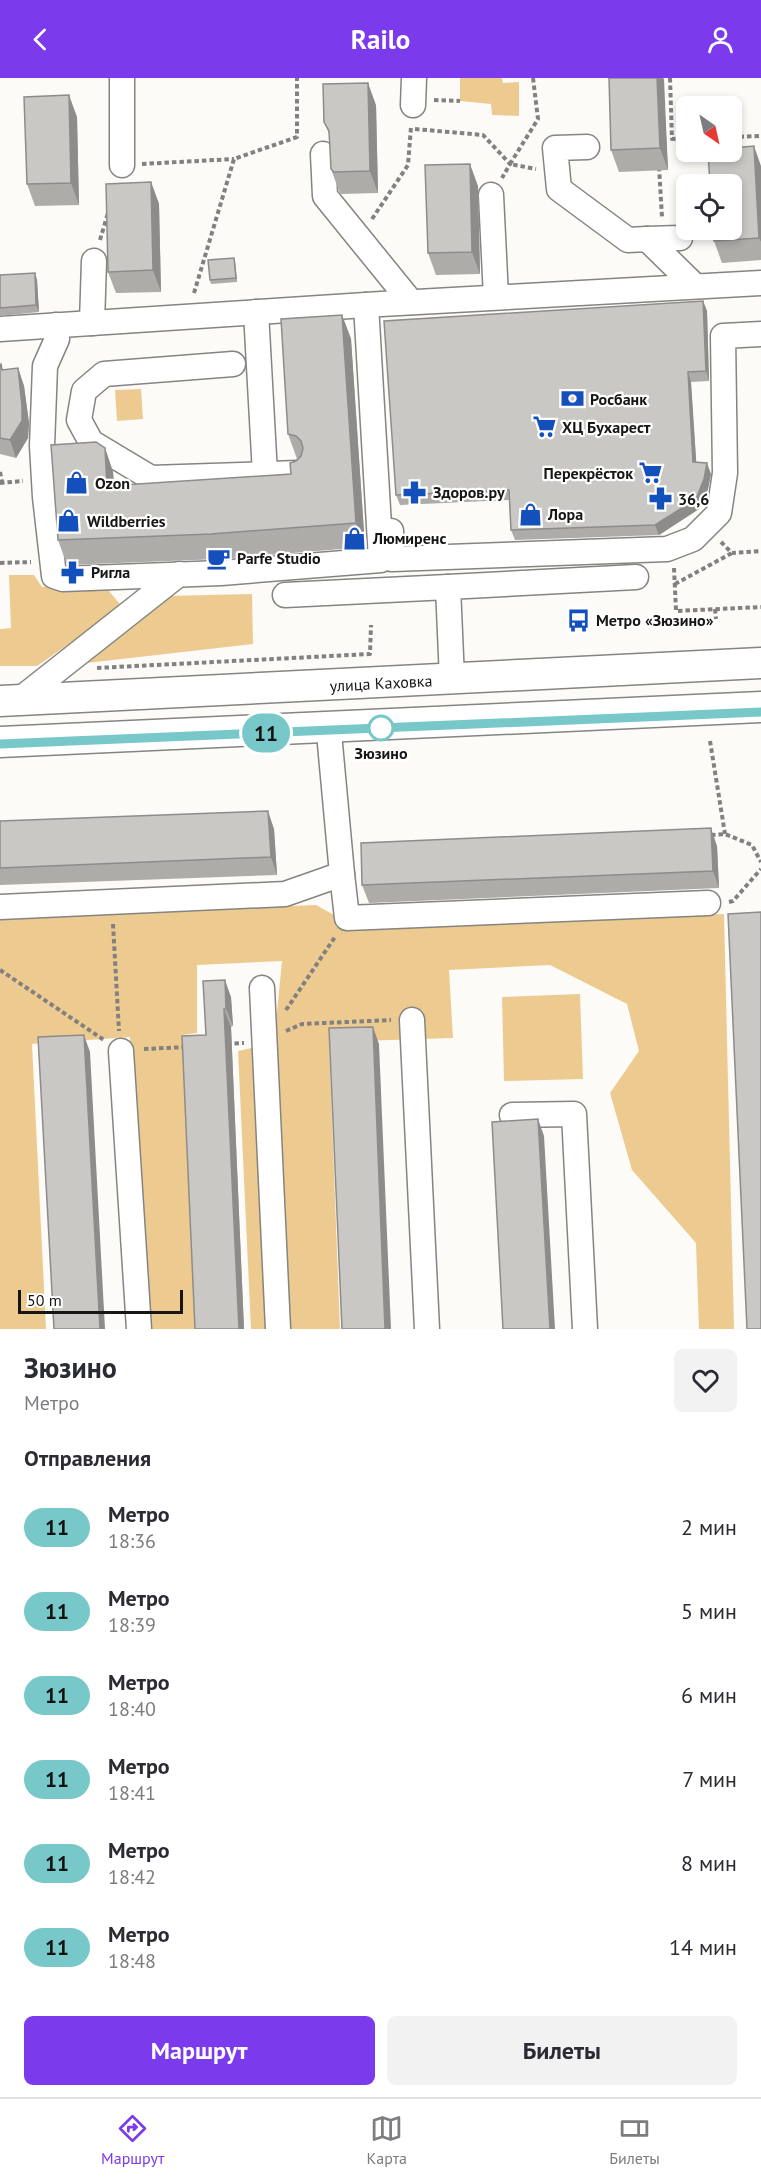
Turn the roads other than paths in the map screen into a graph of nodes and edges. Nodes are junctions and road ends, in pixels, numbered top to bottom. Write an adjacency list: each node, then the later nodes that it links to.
1 (122, 78): 6 (lane)
2 (414, 78): 3 (lane)
3 (412, 117)
4 (587, 147): 10 (lane)
5 (323, 154): 12 (lane)
6 (122, 165)
7 (491, 195): 11 (lane)
8 (94, 261): 15 (lane)
9 (761, 283): 10 (lane)
10 (695, 286): 11 (lane)
11 (496, 297): 12 (lane)
12 (411, 302): 13 (lane)
13 (374, 304): 14 (lane); 18 (lane); 22 (lane)
14 (256, 312): 15 (lane); 21 (lane)
15 (92, 323): 16 (lane)
16 (56, 326): 17 (lane); 22 (lane)
17 (0, 329)
18 (761, 334)
19 (233, 364): 21 (lane)
20 (298, 473): 21 (lane)
21 (265, 474)
22 (179, 574): 28 (lane)
23 (636, 577): 24 (lane)
24 (448, 587): 25 (lane); 27 (lane)
25 (285, 595)
26 (761, 663): 27 (main road, улица Каховка)
27 (452, 679): 28 (main road, улица Каховка)
28 (9, 701)
29 (761, 707): 30 (main road)
30 (330, 726): 31 (main road); 32 (lane)
31 (0, 742)
32 (342, 874): 33 (lane); 34 (lane)
33 (708, 903)
34 (0, 907)
35 (262, 988): 40 (lane)
36 (412, 1020): 41 (lane)
37 (121, 1051): 39 (lane)
38 (512, 1115): 42 (lane)
39 (139, 1329)
40 (278, 1329)
41 (427, 1329)
42 (585, 1329)

